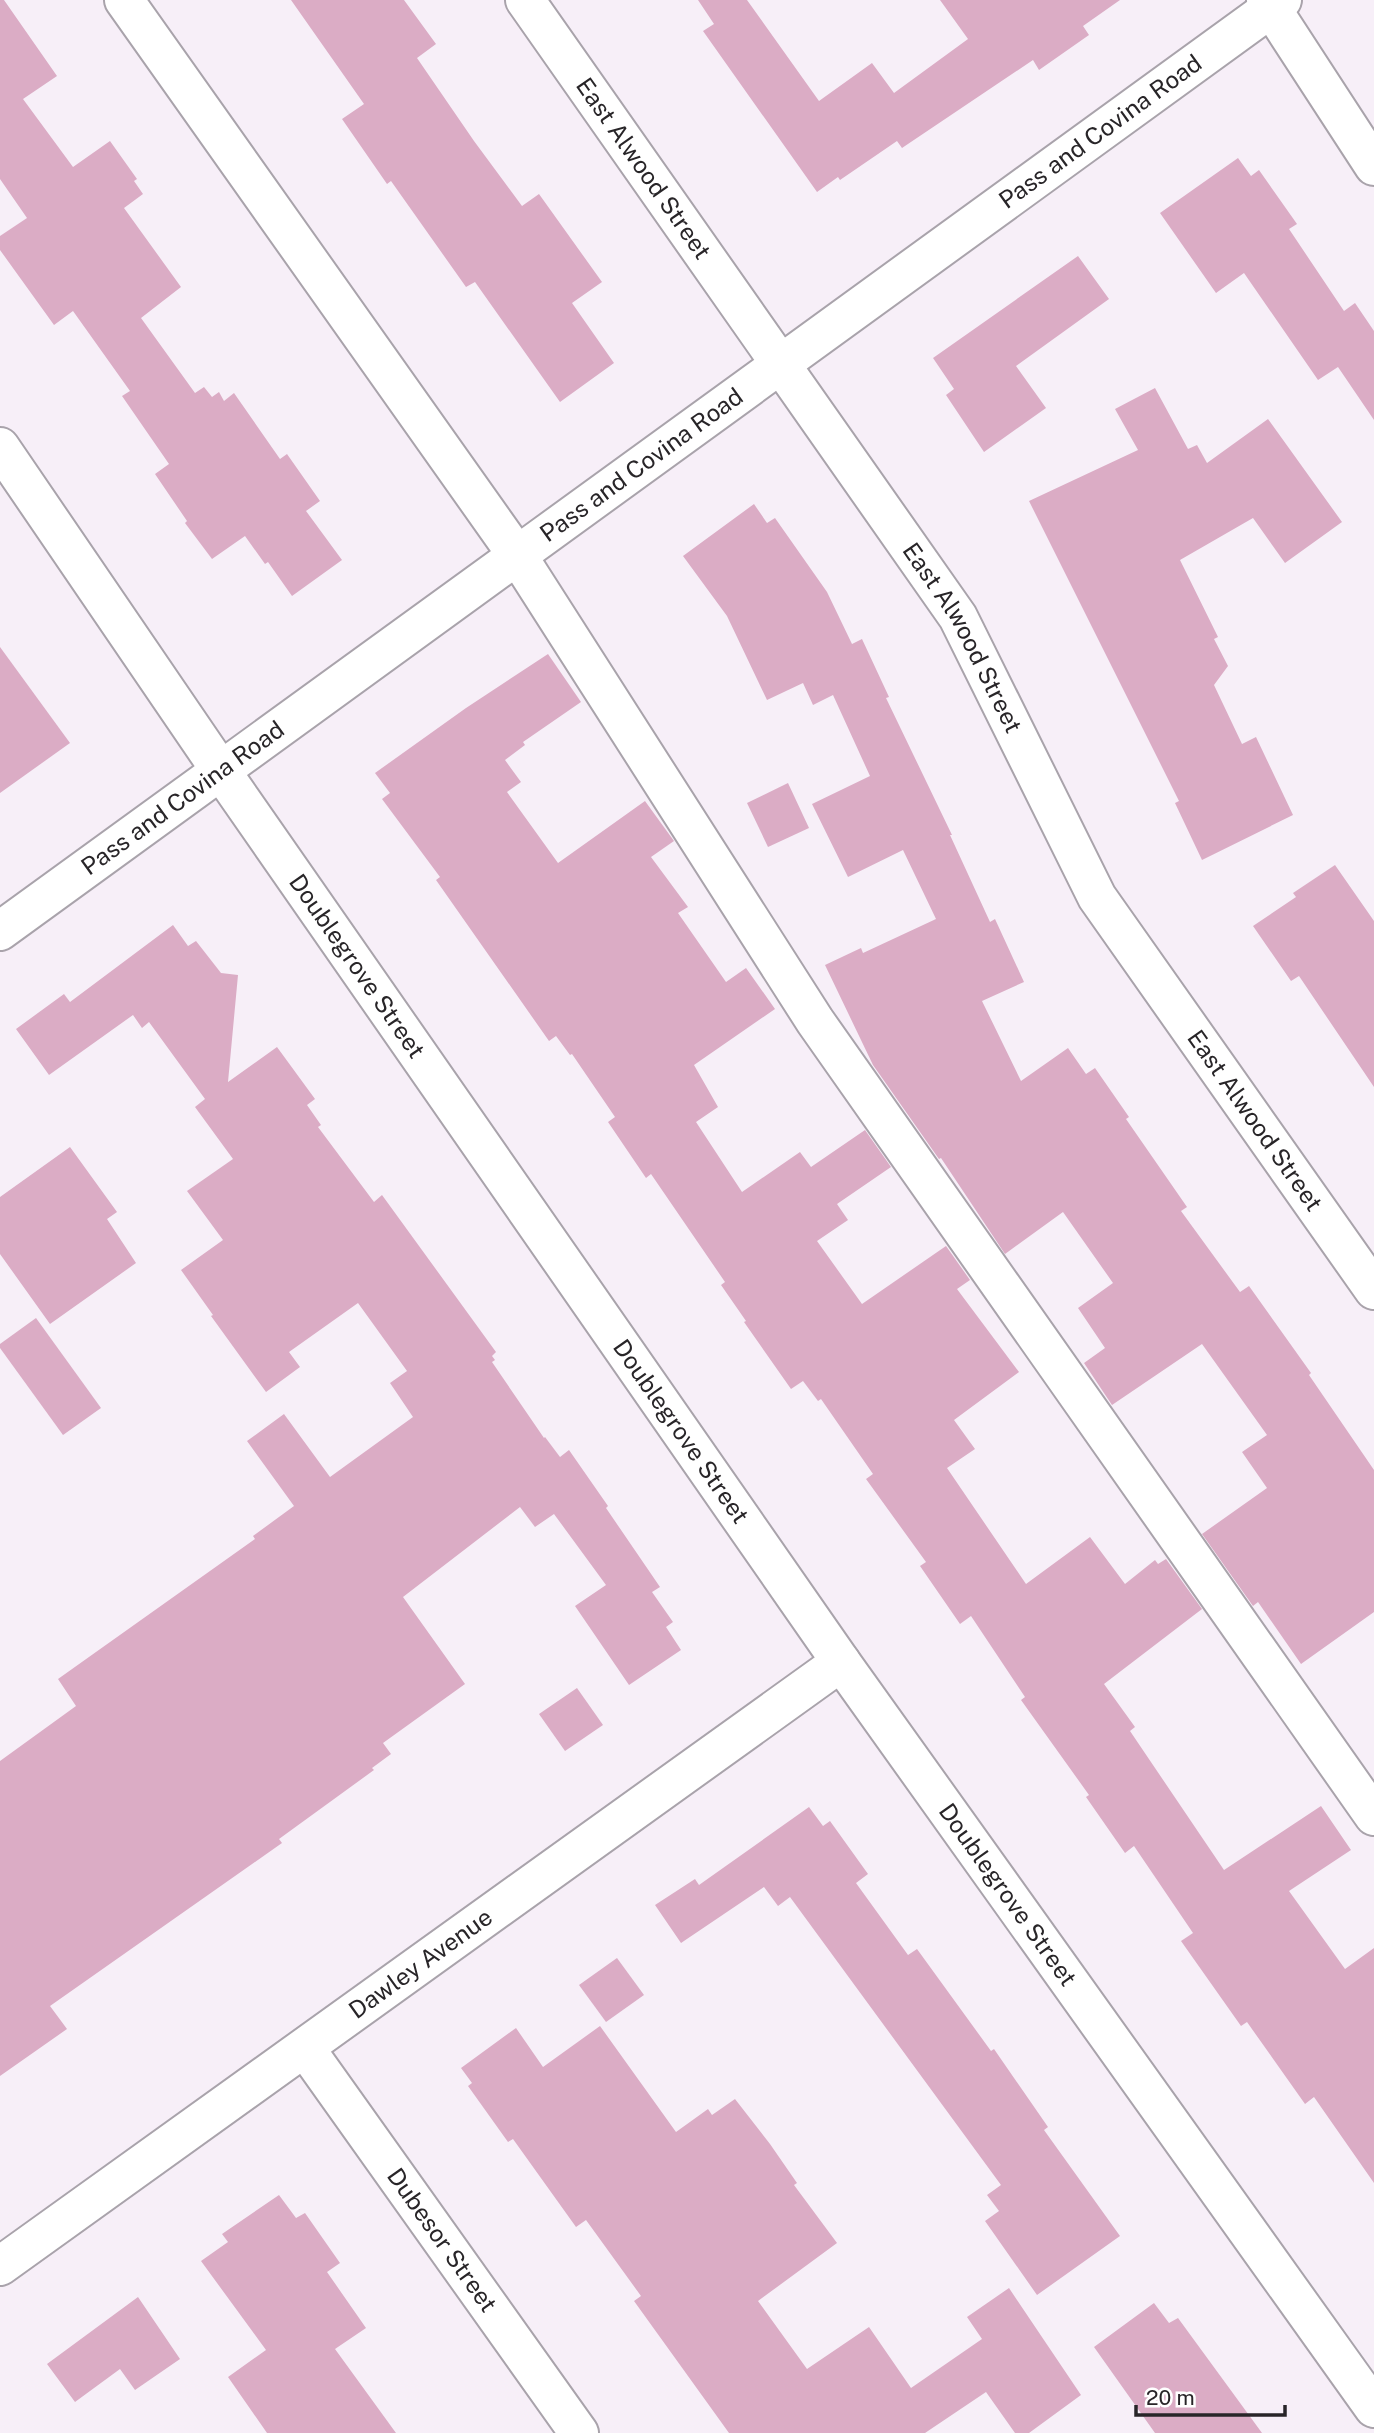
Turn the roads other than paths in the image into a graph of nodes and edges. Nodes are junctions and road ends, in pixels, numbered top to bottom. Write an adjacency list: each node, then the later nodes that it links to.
1 (124, 0): 7 (street)
2 (525, 0): 5 (street, East Alwood Street)
3 (1273, 3): 4 (street); 5 (street, Pass and Covina Road)
4 (1374, 166)
5 (782, 362): 7 (street, Pass and Covina Road); 10 (street, East Alwood Street)
6 (0, 447): 8 (street, Doublegrove Street)
7 (517, 555): 8 (street, Pass and Covina Road); 12 (street)
8 (221, 771): 9 (street, Pass and Covina Road); 11 (street, Doublegrove Street)
9 (0, 931)
10 (1374, 1290)
11 (841, 1662): 13 (street, Dawley Avenue); 15 (street, Doublegrove Street)
12 (1374, 1816)
13 (305, 2048): 14 (street, Dawley Avenue); 16 (street, Dubesor Street)
14 (0, 2266)
15 (1374, 2408)
16 (579, 2433)

